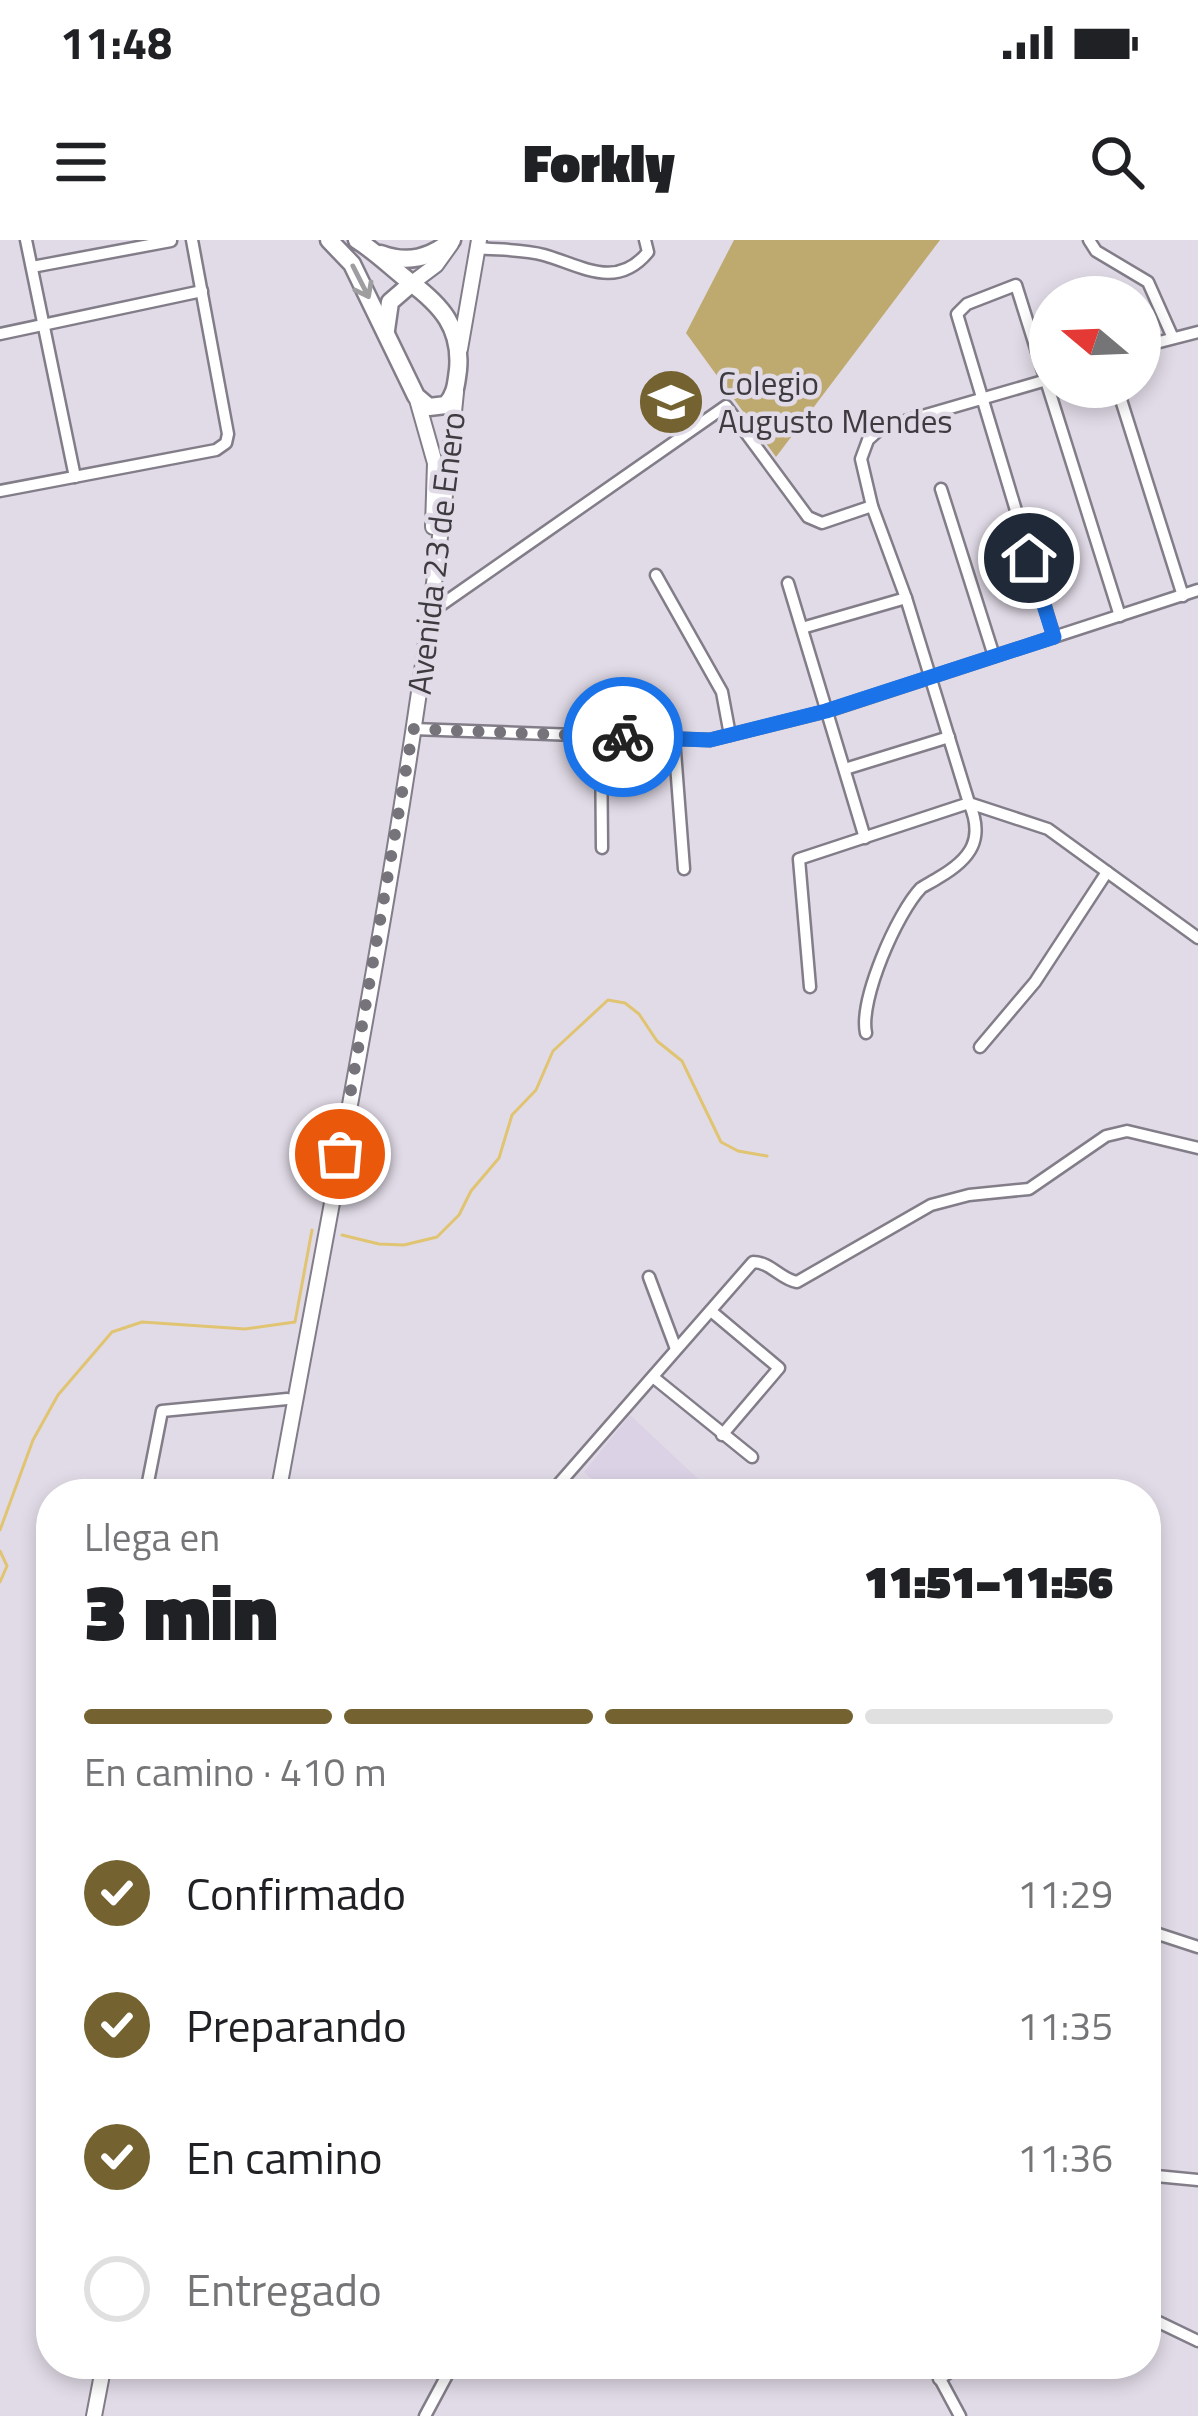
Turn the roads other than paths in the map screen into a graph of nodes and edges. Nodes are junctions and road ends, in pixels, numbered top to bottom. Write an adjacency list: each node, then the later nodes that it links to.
1 (26, 240): 11 (street)
2 (192, 240): 13 (street)
3 (329, 240): 16 (highway, one-way to 16)
4 (357, 240): 10 (highway)
5 (453, 240): 10 (highway); 12 (main road)
6 (645, 240): 9 (street)
7 (1089, 240): 19 (street)
8 (171, 241): 11 (street)
9 (478, 244): 21 (main road)
10 (375, 251): 12 (highway)
11 (32, 267): 14 (street)
12 (412, 283): 16 (highway); 21 (highway)
13 (202, 291): 14 (street); 28 (street)
14 (44, 325): 18 (street); 28 (street)
15 (1029, 325): 25 (street)
16 (386, 330): 24 (highway)
17 (1198, 332): 19 (street)
18 (0, 334)
19 (1173, 338): 20 (street)
20 (1161, 341)
21 (459, 360): 23 (highway)
22 (1029, 385): 25 (street)
23 (456, 392): 24 (highway); 37 (main road, Avenida 23 de Enero)
24 (416, 396): 64 (main road, Avenida 23 de Enero)
25 (980, 399): 31 (street); 40 (street)
26 (1056, 408): 38 (street)
27 (1124, 408): 35 (street)
28 (75, 477): 30 (street)
29 (941, 489): 41 (street)
30 (0, 491)
31 (872, 506): 36 (street); 37 (street)
32 (656, 575): 45 (street)
33 (788, 583): 39 (street)
34 (1198, 590): 35 (street)
35 (1183, 596): 38 (street)
36 (906, 598): 39 (street); 42 (street)
37 (431, 612): 44 (main road, Avenida 23 de Enero)
38 (1120, 616): 40 (street)
39 (802, 628): 43 (street)
40 (1054, 637): 41 (street)
41 (994, 656): 42 (street)
42 (930, 677): 43 (street); 47 (street)
43 (826, 711): 45 (street); 49 (street)
44 (413, 729): 46 (street); 69 (main road, Avenida 23 de Enero)
45 (730, 735): 48 (street)
46 (601, 736): 48 (street); 52 (street)
47 (949, 737): 49 (street); 50 (street)
48 (674, 738): 53 (street)
49 (845, 769): 51 (street)
50 (969, 803): 51 (street); 54 (street); 57 (street)
51 (865, 838): 56 (street)
52 (602, 848)
53 (684, 869)
54 (1107, 872): 55 (street); 58 (street)
55 (1198, 938)
56 (809, 987)
57 (866, 1034)
58 (980, 1047)
59 (1198, 1148): 61 (street)
60 (649, 1277): 62 (street)
61 (711, 1311): 62 (street); 65 (street)
62 (676, 1348): 63 (street)
63 (653, 1377): 65 (street); 70 (street)
64 (287, 1399): 67 (street); 68 (main road, Avenida 23 de Enero)
65 (722, 1435): 66 (street)
66 (752, 1457)
67 (149, 1479)
68 (272, 1479)
69 (281, 1479)
70 (563, 1479)
71 (1161, 1935): 72 (street)
72 (1198, 1947)
73 (1161, 2176): 74 (street)
74 (1198, 2180)
75 (1161, 2323): 76 (street)
76 (1198, 2341)
77 (105, 2379): 80 (main road)
78 (445, 2379): 81 (street)
79 (939, 2379): 82 (street)
80 (98, 2416)
81 (425, 2416)
82 (960, 2416)

